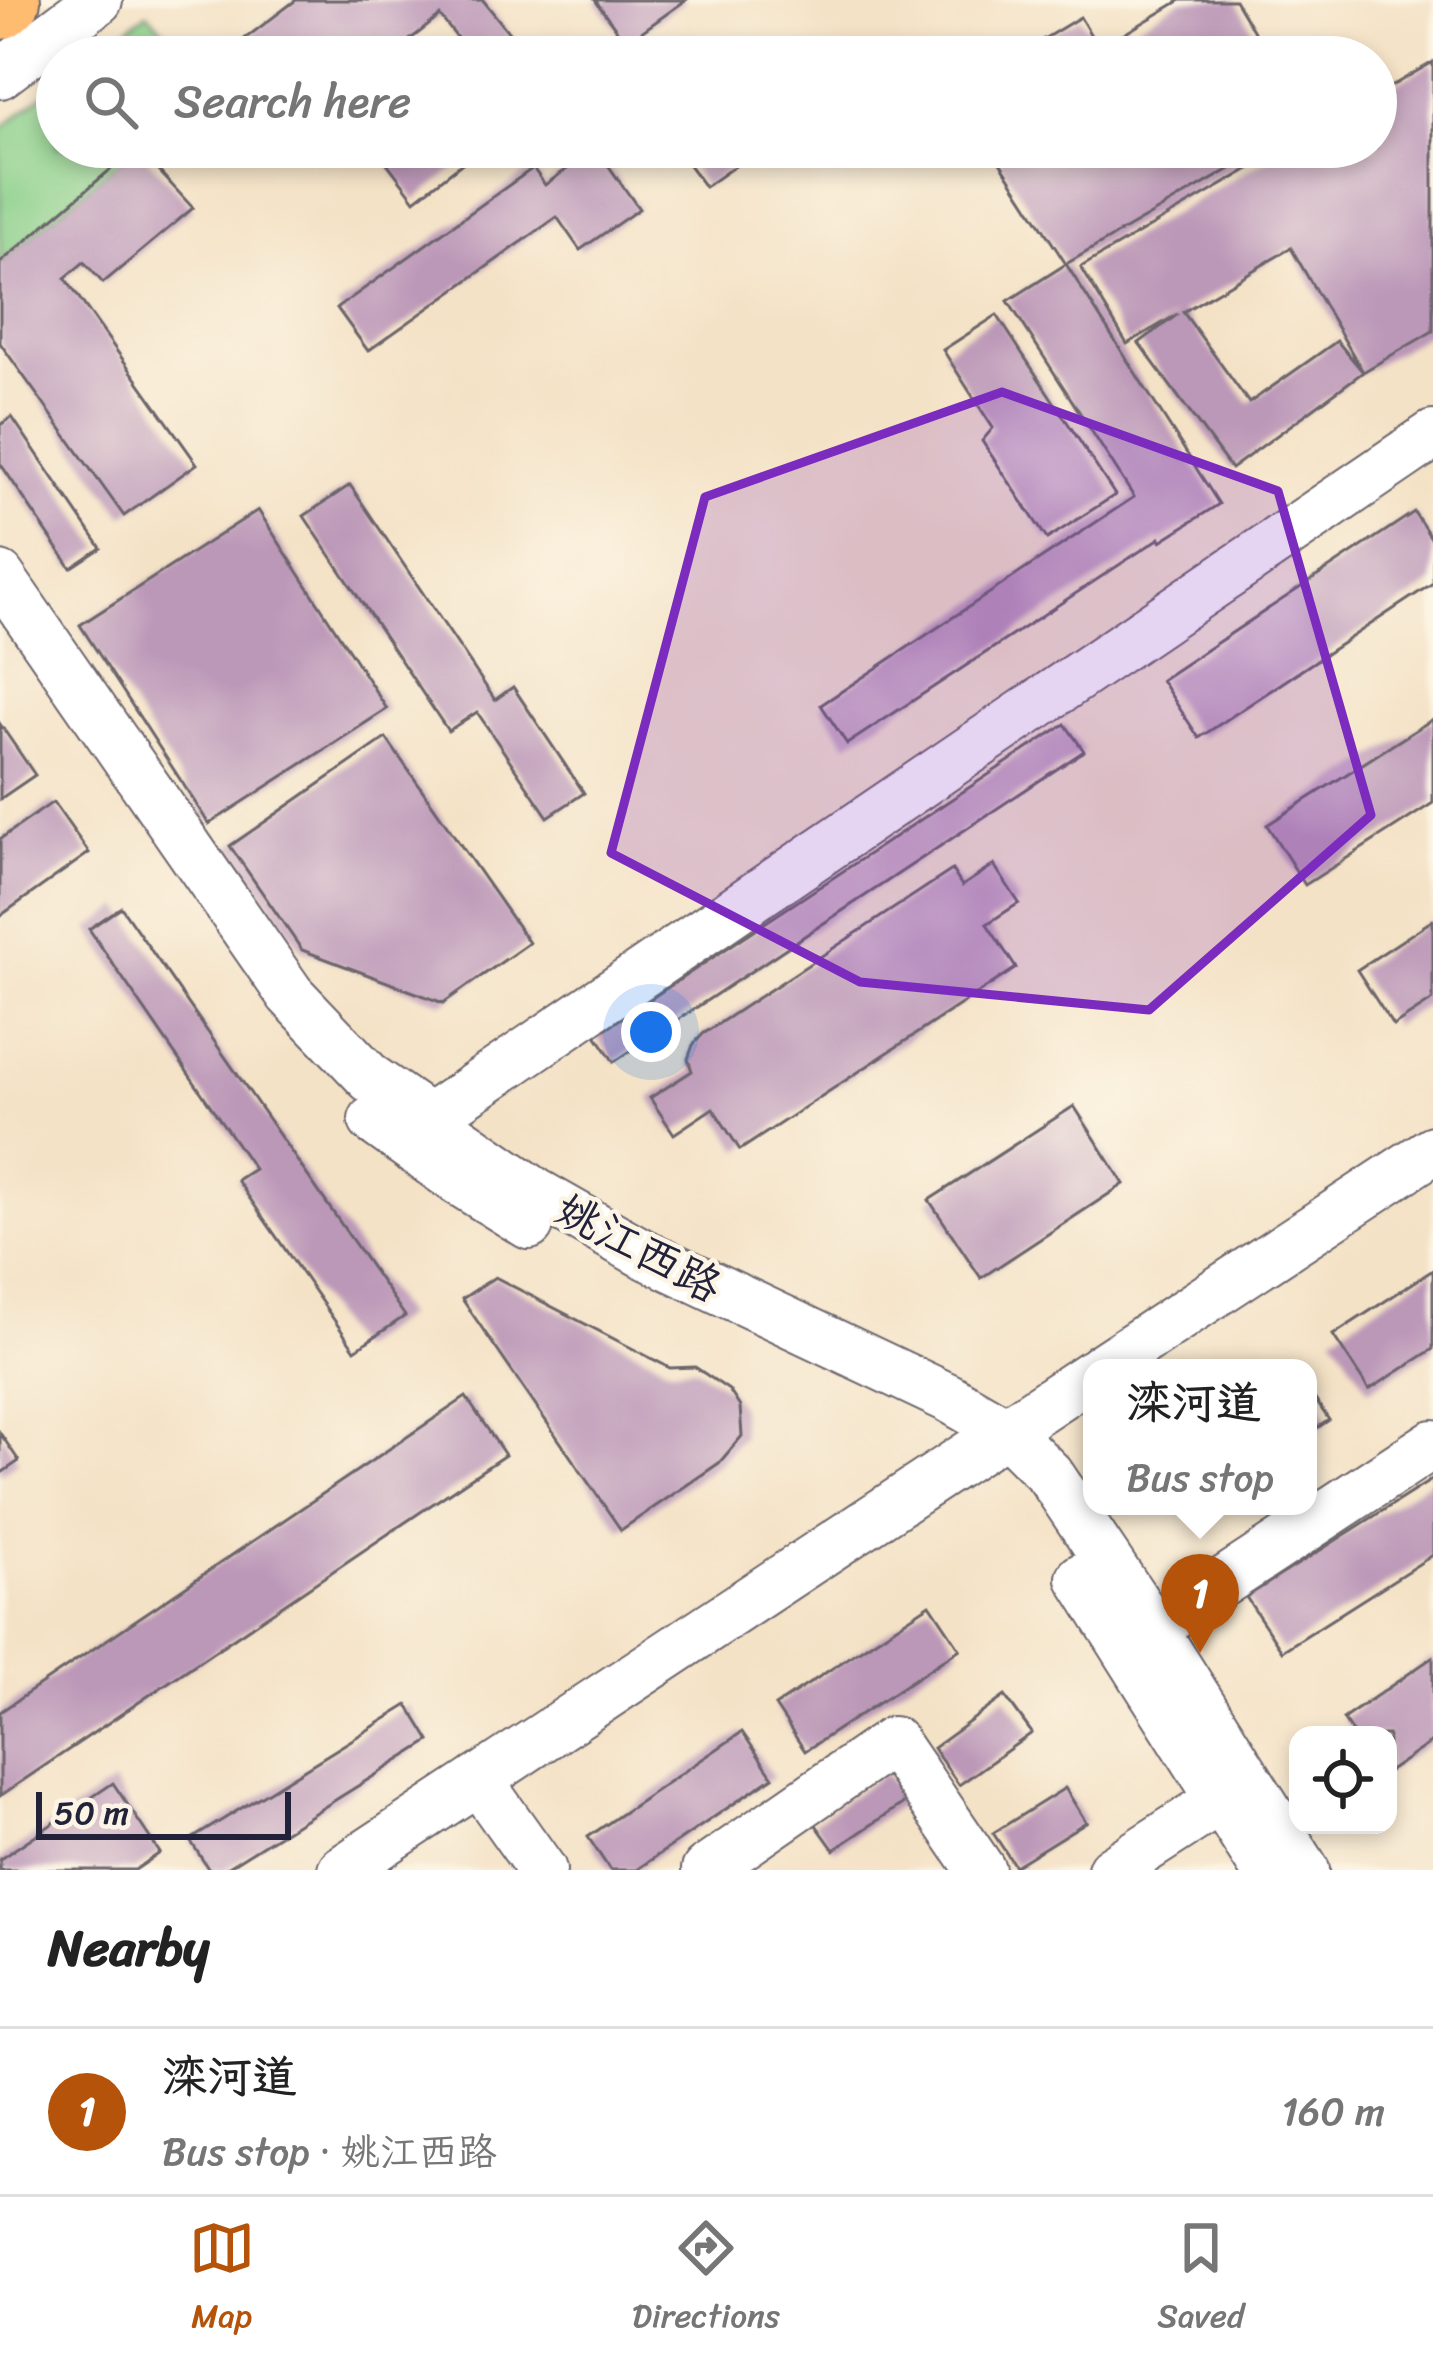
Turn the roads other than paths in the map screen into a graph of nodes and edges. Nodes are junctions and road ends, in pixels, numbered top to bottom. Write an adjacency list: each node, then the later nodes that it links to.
1 (7, 0): 3 (highway)
2 (98, 0): 4 (street)
3 (0, 6)
4 (50, 36)
5 (36, 47): 6 (street)
6 (0, 74)
7 (1433, 435): 10 (street)
8 (0, 576): 10 (street, 姚江西路)
9 (0, 631): 14 (street, 姚江西路)
10 (428, 1119): 14 (street, 姚江西路)
11 (1433, 1150): 12 (street)
12 (1115, 1359)
13 (1083, 1380): 14 (street)
14 (993, 1439): 16 (street, 姚江西路); 17 (street); 18 (street, 姚江西路)
15 (1433, 1444): 16 (street)
16 (1153, 1628): 18 (street, 姚江西路)
17 (478, 1780): 19 (street); 20 (street)
18 (1234, 1792): 23 (street); 24 (street, 姚江西路); 25 (street, 姚江西路)
19 (342, 1870)
20 (542, 1870)
21 (706, 1870): 22 (street)
22 (981, 1870)
23 (1112, 1870)
24 (1265, 1870)
25 (1306, 1870)

